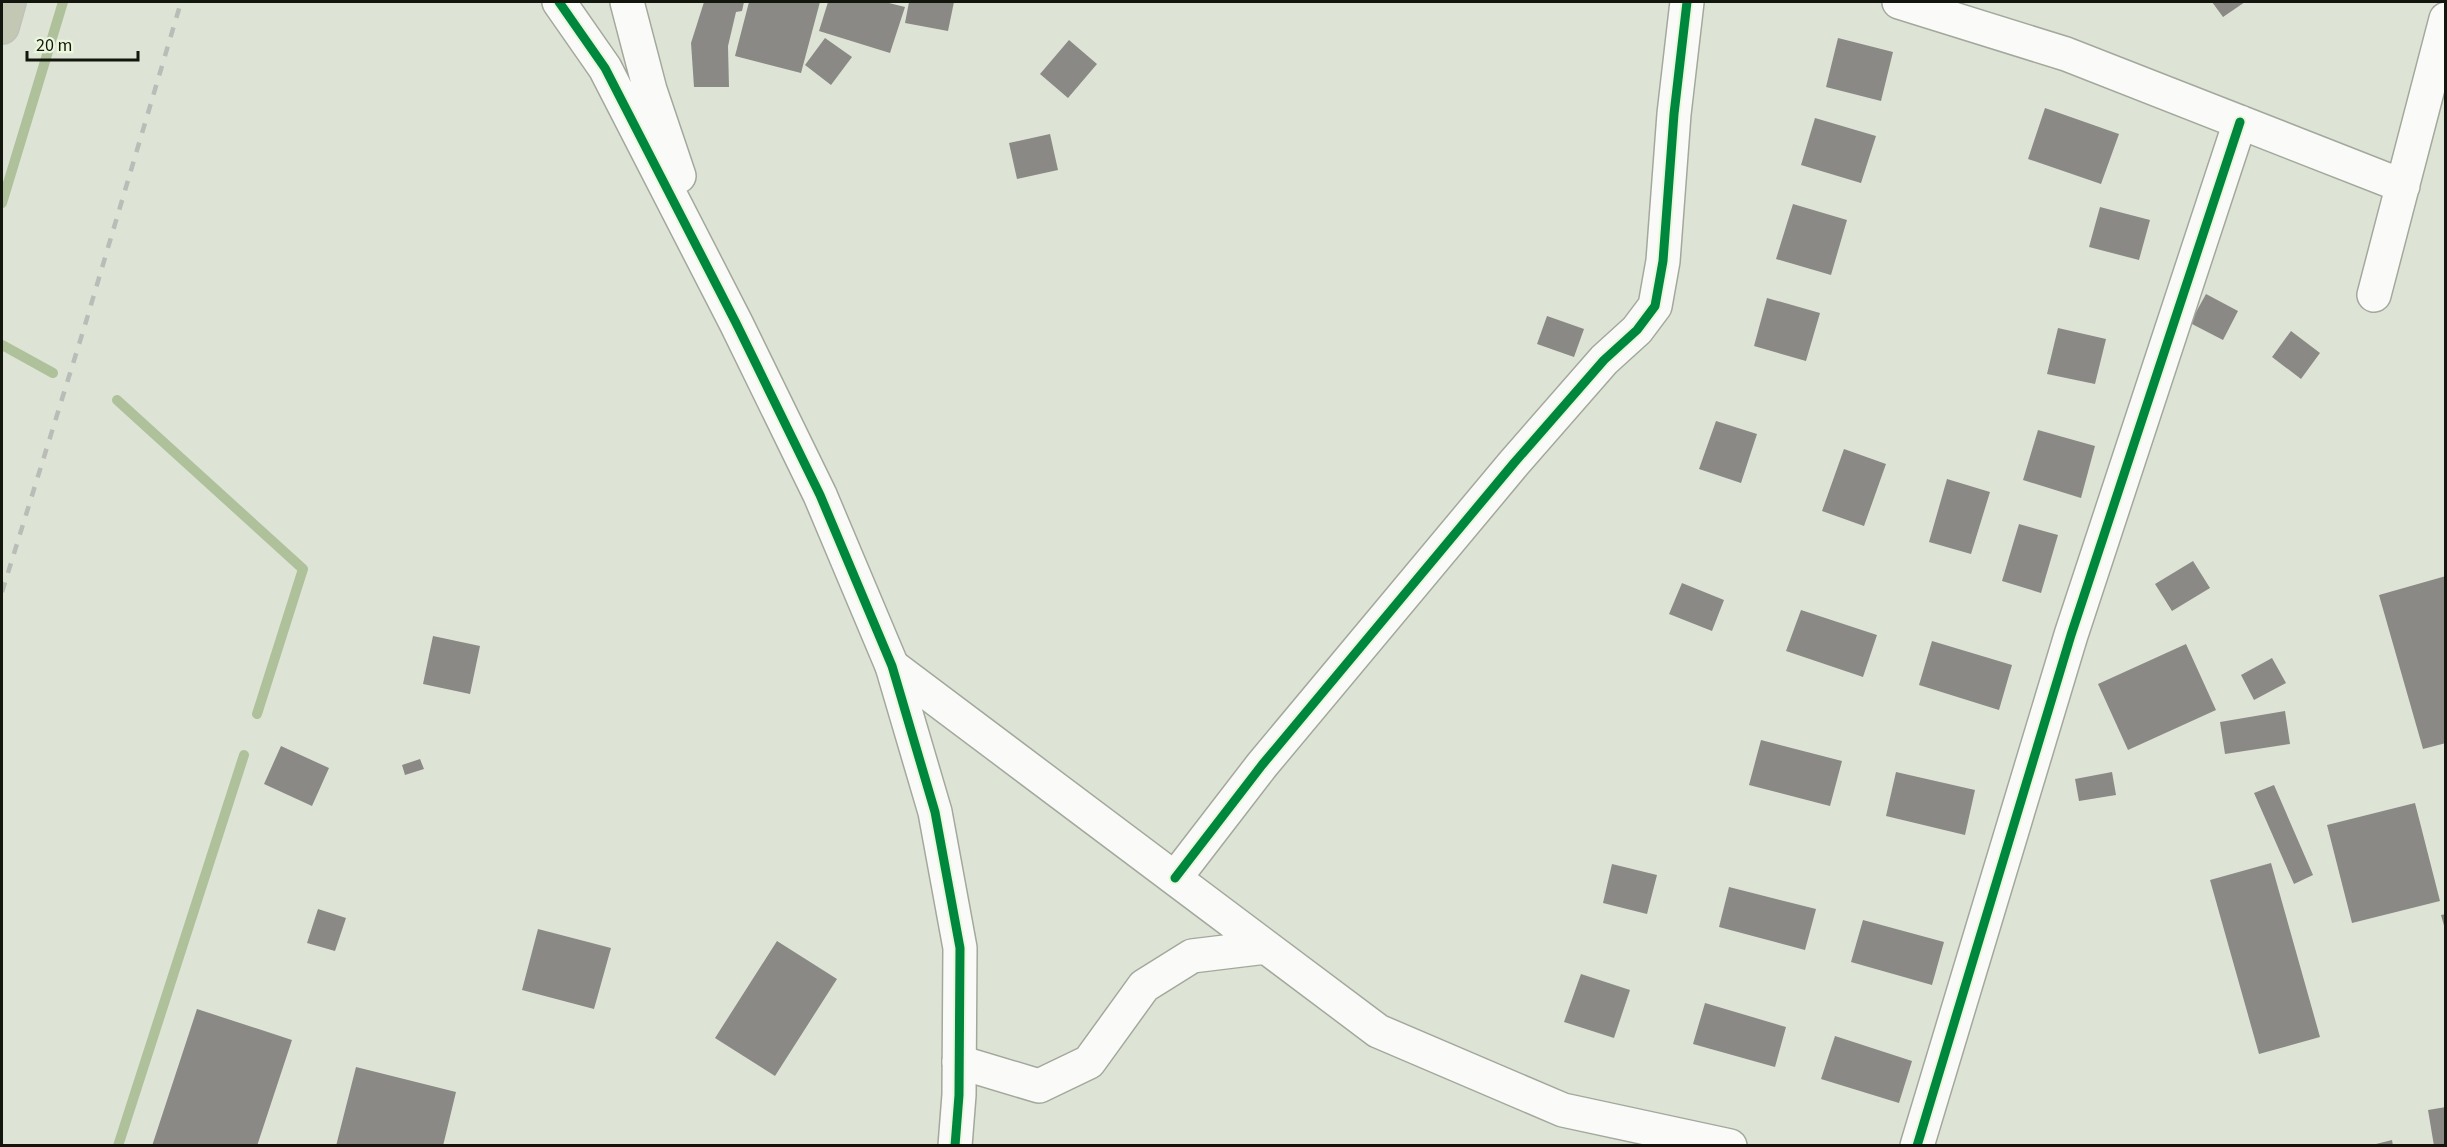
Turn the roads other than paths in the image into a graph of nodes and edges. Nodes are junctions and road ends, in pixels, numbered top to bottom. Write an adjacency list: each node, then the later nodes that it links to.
1 (9, 2): 7 (highway)
2 (559, 2): 11 (street)
3 (627, 2): 11 (street)
4 (1687, 2): 13 (street)
5 (1899, 2): 8 (street)
6 (2445, 19): 9 (street)
7 (2, 27)
8 (2240, 122): 9 (street); 18 (street)
9 (2403, 186): 10 (street)
10 (2374, 295)
11 (736, 323): 12 (street)
12 (892, 666): 13 (street); 15 (street)
13 (1175, 878): 14 (street)
14 (1266, 946): 15 (street); 17 (street)
15 (959, 1062): 16 (street)
16 (956, 1146)
17 (1730, 1146)
18 (1917, 1146)

